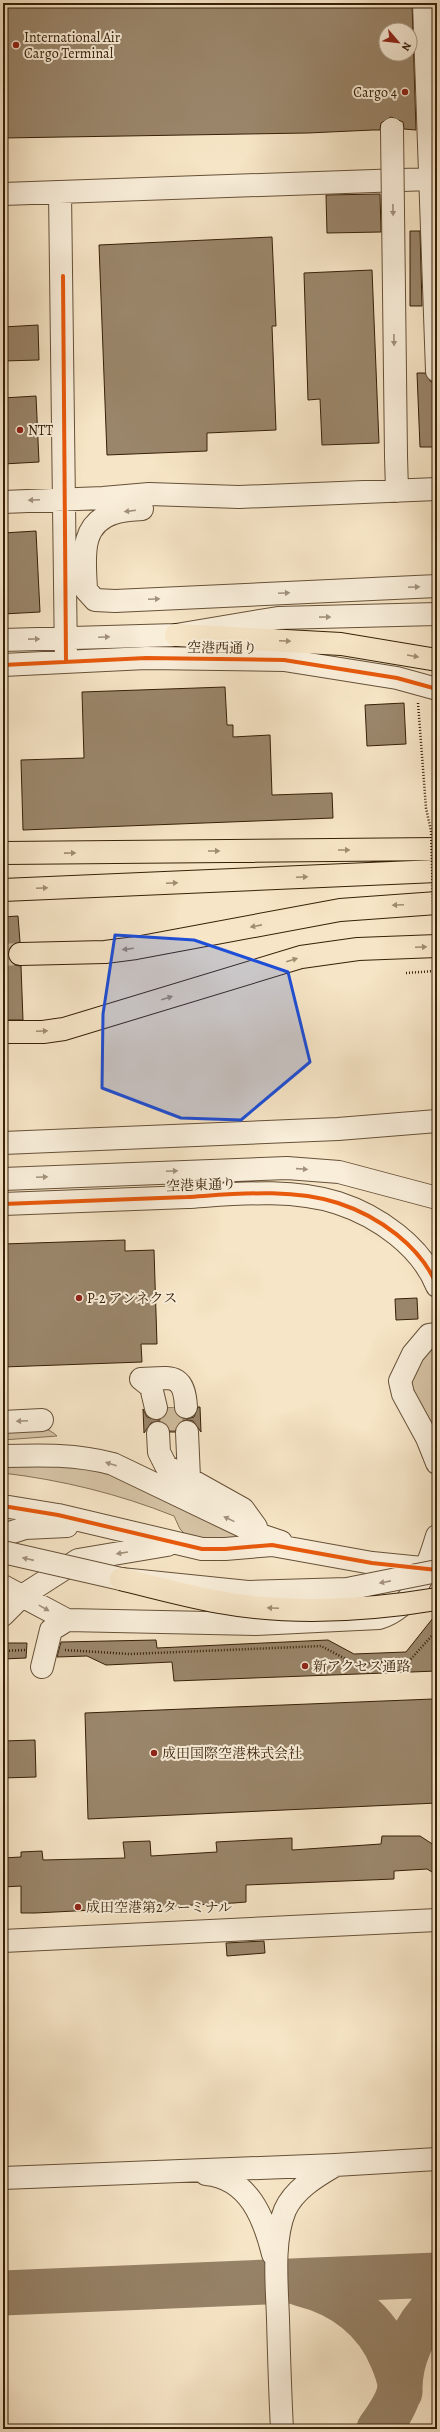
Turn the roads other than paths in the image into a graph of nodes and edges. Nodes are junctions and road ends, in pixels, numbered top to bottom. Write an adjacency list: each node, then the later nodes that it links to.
1 (424, 3): 3 (street)
2 (392, 129): 10 (street, one-way to 10, bridge)
3 (430, 179): 4 (street); 6 (street)
4 (60, 192): 5 (street); 9 (street)
5 (3, 194)
6 (437, 370)
7 (3, 488): 9 (street)
8 (437, 490): 10 (street)
9 (64, 491): 11 (street); 12 (street, one-way to 12); 16 (street)
10 (396, 492): 11 (street)
11 (239, 497): 13 (street, one-way to 13, bridge)
12 (3, 502)
13 (437, 586)
14 (437, 614): 15 (street, 空港西通り, one-way to 14)
15 (176, 635): 16 (street, 空港西通り, one-way to 15); 18 (highway, one-way to 18)
16 (65, 639): 17 (street, 空港西通り, one-way to 16); 19 (street)
17 (3, 640)
18 (437, 660)
19 (66, 662): 20 (street, 空港西通り); 21 (street, 空港西通り)
20 (3, 665)
21 (437, 689)
22 (434, 840): 23 (highway, one-way to 22)
23 (3, 853)
24 (437, 871): 25 (highway, one-way to 24)
25 (3, 890)
26 (437, 903): 28 (highway, one-way to 28)
27 (437, 946): 29 (highway, one-way to 27)
28 (20, 954)
29 (3, 1032)
30 (437, 1121): 31 (street)
31 (3, 1143)
32 (3, 1179): 33 (street, 空港東通り, one-way to 33)
33 (437, 1198)
34 (3, 1204): 35 (street, 空港東通り)
35 (437, 1286)
36 (437, 1334): 42 (street)
37 (151, 1379): 37 (street)
38 (42, 1420): 39 (street, one-way to 39)
39 (3, 1422)
40 (172, 1432): 46 (street)
41 (3, 1456): 46 (street, one-way to 41)
42 (437, 1464)
43 (3, 1506): 44 (street)
44 (80, 1522): 45 (street); 48 (street)
45 (3, 1535)
46 (263, 1536): 49 (street)
47 (437, 1536): 57 (street)
48 (174, 1542): 49 (street); 54 (street, one-way to 54)
49 (303, 1550): 51 (street)
50 (3, 1552): 52 (street, one-way to 50, bridge)
51 (437, 1570): 52 (street, one-way to 52, bridge)
52 (120, 1579): 55 (highway, one-way to 52, bridge)
53 (3, 1586): 54 (street)
54 (22, 1596): 56 (street); 57 (street, one-way to 57)
55 (437, 1599)
56 (3, 1615)
57 (67, 1620): 58 (street)
58 (44, 1658)
59 (437, 1920): 60 (street)
60 (3, 1941)
61 (437, 2159): 62 (street)
62 (335, 2165): 63 (street); 65 (street)
63 (178, 2171): 64 (street); 65 (street)
64 (3, 2178)
65 (276, 2266): 66 (street)
66 (282, 2429)

